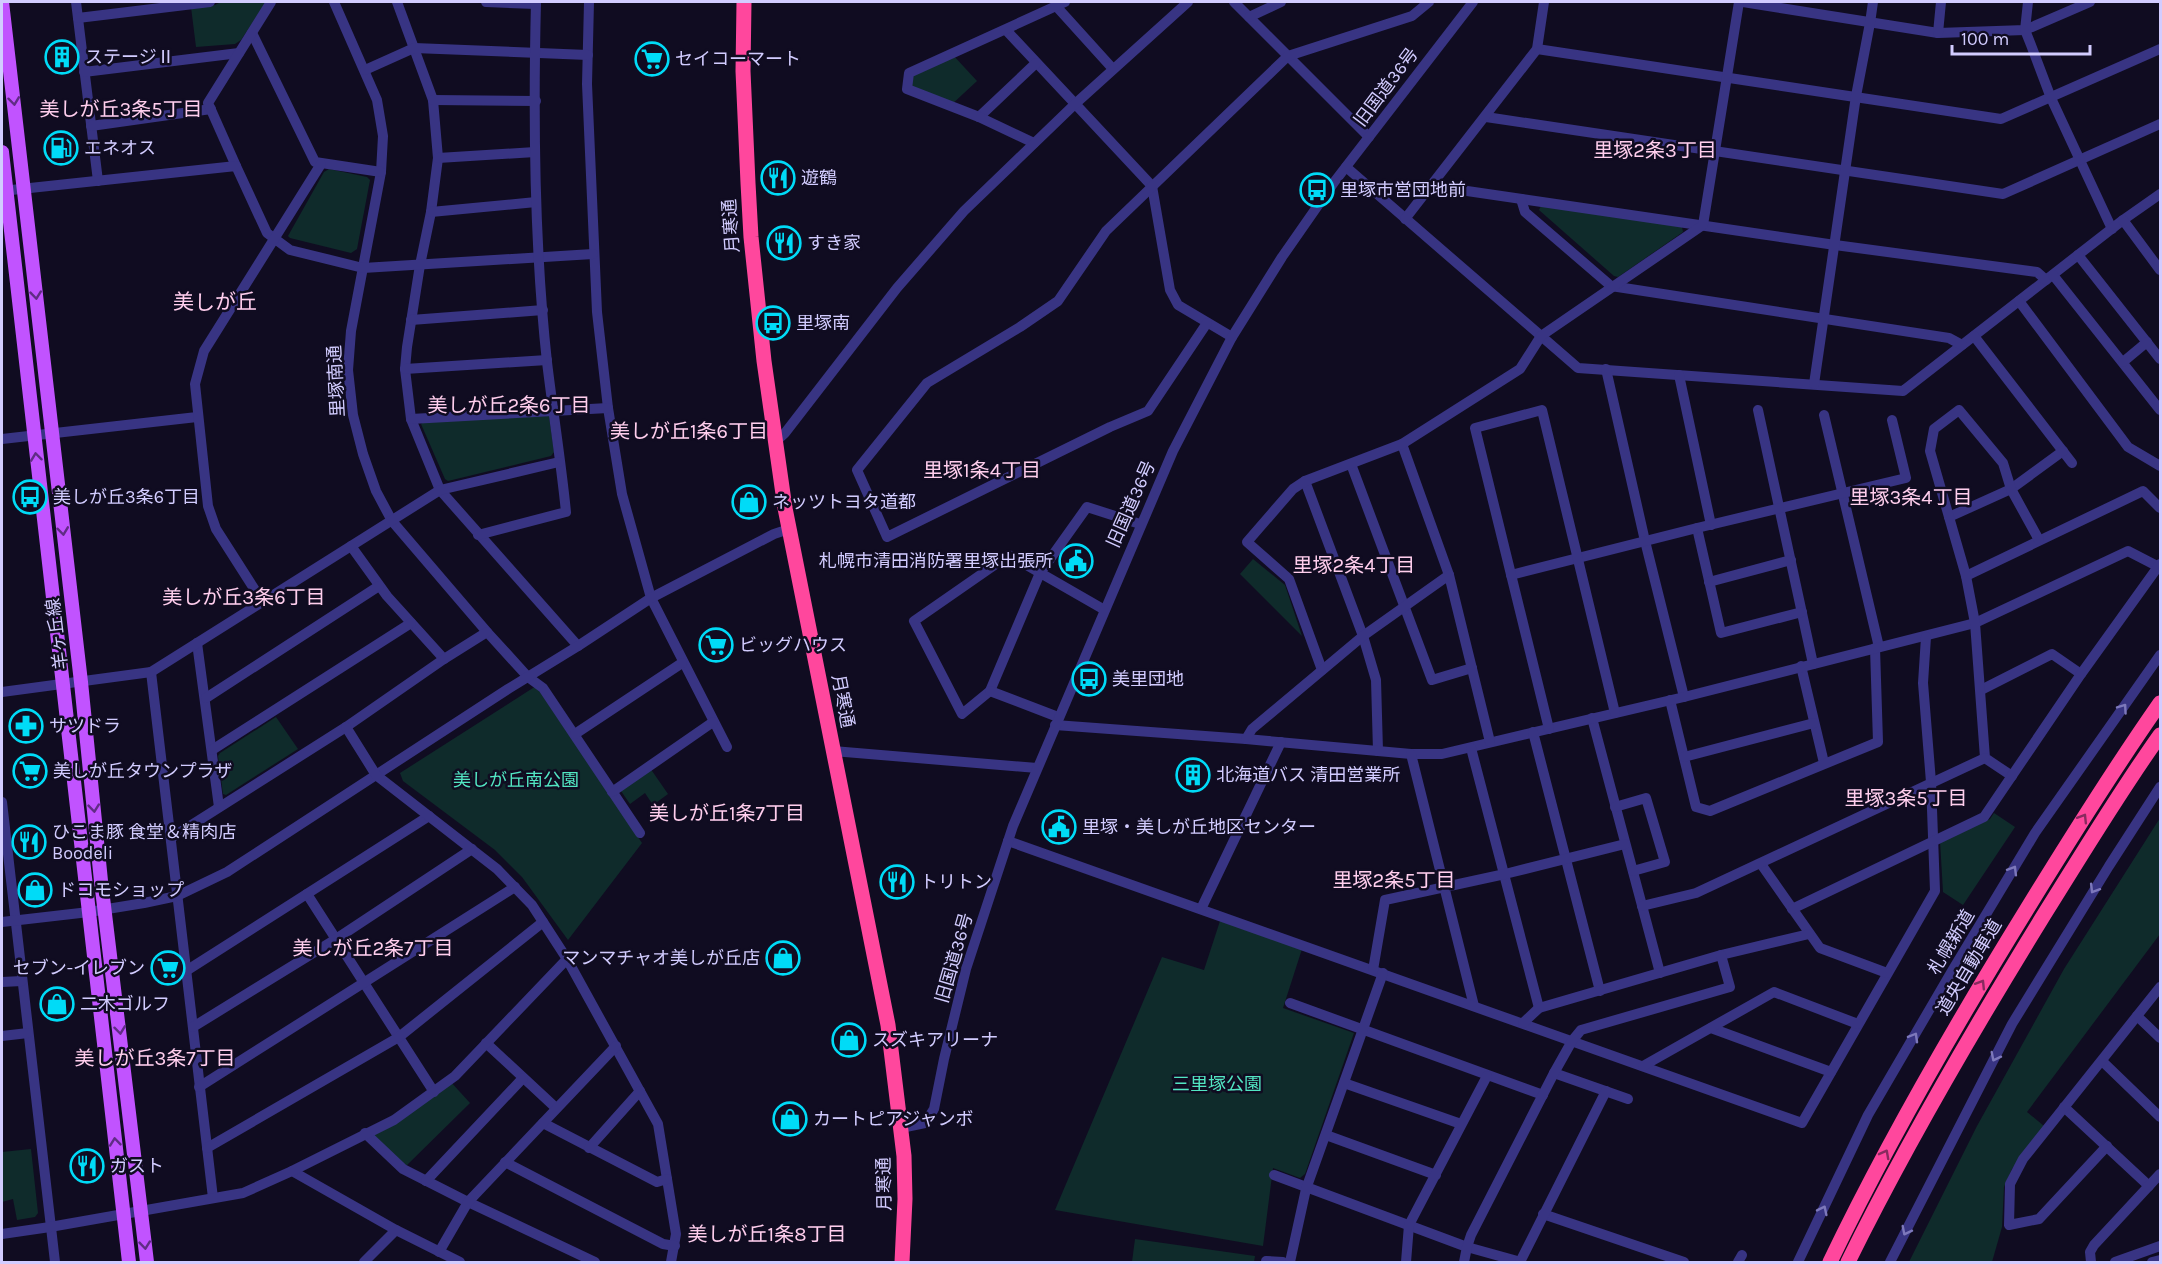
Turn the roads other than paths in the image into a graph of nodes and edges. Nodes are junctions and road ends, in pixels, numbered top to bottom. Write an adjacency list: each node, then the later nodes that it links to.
1 (2, 2): 68 (main road, 羊ヶ丘線, one-way to 68)
2 (75, 2): 25 (street)
3 (210, 2): 25 (street)
4 (271, 2): 29 (street)
5 (334, 2): 40 (street, 里塚南通)
6 (397, 2): 31 (street)
7 (486, 2): 21 (street)
8 (589, 2): 36 (street)
9 (744, 2): 116 (highway, 月寒通)
10 (1188, 2): 39 (street)
11 (1234, 2): 24 (street)
12 (1281, 2): 24 (street)
13 (1429, 2): 37 (street)
14 (1473, 2): 53 (street, 旧国道36号)
15 (1544, 2): 32 (street)
16 (1741, 2): 23 (street); 42 (street)
17 (1872, 2): 26 (street)
18 (1941, 2): 30 (street)
19 (2028, 2): 28 (street)
20 (2090, 2): 28 (street)
21 (536, 3): 35 (street)
22 (1060, 4): 27 (street); 39 (street)
23 (1813, 7): 26 (street)
24 (1248, 17): 37 (street)
25 (78, 18): 41 (street)
26 (1870, 23): 30 (street); 43 (street)
27 (1006, 30): 38 (street); 49 (street)
28 (2025, 30): 30 (street); 44 (street)
29 (252, 33): 34 (street); 60 (street)
30 (1938, 33)
31 (414, 48): 35 (street); 40 (street); 45 (street)
32 (1537, 49): 42 (street); 50 (street)
33 (2160, 49): 44 (street)
34 (238, 53): 41 (street); 48 (street)
35 (535, 54): 36 (street); 46 (street)
36 (588, 55): 80 (street)
37 (1288, 56): 53 (street); 66 (street)
38 (1036, 63): 47 (street); 49 (street)
39 (1113, 69): 47 (street)
40 (365, 70): 64 (street, 里塚南通)
41 (84, 72): 52 (street)
42 (1726, 77): 43 (street); 55 (street)
43 (1856, 96): 44 (street); 63 (street)
44 (2051, 98): 59 (street)
45 (433, 100): 46 (street); 58 (street)
46 (536, 101): 57 (street)
47 (1075, 104): 54 (street); 66 (street)
48 (211, 109): 52 (street); 61 (street)
49 (979, 117): 54 (street)
50 (1486, 117): 55 (street); 67 (street)
51 (2160, 124): 59 (street)
52 (91, 126): 65 (street)
53 (1369, 137): 62 (street, 旧国道36号)
54 (1034, 143): 116 (street)
55 (1715, 151): 63 (street); 76 (street)
56 (2, 152): 69 (main road, 羊ヶ丘線)
57 (535, 152): 58 (street); 72 (street)
58 (438, 158): 73 (street)
59 (2078, 160): 63 (street); 77 (street)
60 (321, 164): 64 (street); 78 (street)
61 (236, 166): 65 (street); 78 (street)
62 (1346, 166): 74 (street); 95 (street, 旧国道36号)
63 (1845, 171): 79 (street)
64 (381, 172): 84 (street, 里塚南通)
65 (98, 181): 68 (street)
66 (1152, 186): 92 (street); 92 (street)
67 (1433, 186): 71 (street); 74 (street)
68 (24, 189): 69 (street); 113 (main road, 羊ヶ丘線, one-way to 113)
69 (4, 191): 114 (main road, 羊ヶ丘線)
70 (2160, 194): 75 (street)
71 (1521, 199): 76 (street); 87 (street)
72 (536, 202): 73 (street); 82 (street)
73 (431, 212): 83 (street)
74 (1406, 219): 93 (street)
75 (2123, 220): 77 (street); 85 (street)
76 (1703, 225): 79 (street); 87 (street)
77 (2112, 229): 81 (street)
78 (274, 240): 84 (street); 110 (street)
79 (1835, 245): 86 (street); 90 (street)
80 (593, 254): 82 (street); 105 (street)
81 (2078, 255): 86 (street); 96 (street)
82 (539, 257): 83 (street); 89 (street)
83 (420, 265): 84 (street); 91 (street)
84 (363, 268): 130 (street, 里塚南通)
85 (2160, 270)
86 (2050, 277): 88 (street); 100 (street)
87 (1611, 286): 90 (street); 93 (street)
88 (2019, 301): 94 (street); 122 (street)
89 (543, 310): 91 (street); 99 (street)
90 (1823, 319): 97 (street); 104 (street)
91 (411, 320): 101 (street)
92 (1207, 323): 95 (street)
93 (1540, 336): 102 (street); 117 (street)
94 (1974, 336): 97 (street); 118 (street)
95 (1232, 337): 131 (street, 旧国道36号)
96 (2147, 342): 98 (street); 100 (street)
97 (1962, 345): 104 (street)
98 (2160, 359)
99 (547, 360): 101 (street); 106 (street)
100 (2123, 362): 108 (street)
101 (405, 369): 111 (street)
102 (1606, 369): 103 (street); 137 (street)
103 (1679, 375): 104 (street); 132 (street)
104 (1814, 384)
105 (608, 408): 106 (street); 148 (street)
106 (553, 410): 111 (street); 119 (street)
107 (1758, 410): 128 (street)
108 (2160, 410)
109 (1824, 415): 126 (street)
110 (197, 417): 113 (street); 149 (street)
111 (411, 419): 125 (street)
112 (1892, 420): 126 (street)
113 (52, 433): 114 (street); 171 (main road, 羊ヶ丘線, one-way to 171)
114 (34, 435): 115 (street); 172 (main road, 羊ヶ丘線, one-way to 114)
115 (2, 439)
116 (775, 442): 134 (highway, 月寒通)
117 (1402, 444): 121 (street); 143 (street)
118 (2063, 451): 120 (street); 124 (street)
119 (559, 462): 125 (street); 135 (street)
120 (2072, 463)
121 (1351, 464): 123 (street); 150 (street)
122 (2160, 466)
123 (1305, 481): 156 (street); 167 (street)
124 (2011, 489): 129 (street); 129 (street); 136 (street)
125 (440, 490): 130 (street); 135 (street)
126 (1842, 495): 128 (street); 160 (street)
127 (2160, 508): 136 (street)
128 (1779, 509): 132 (street); 140 (street)
129 (1949, 518): 145 (street)
130 (392, 521): 138 (street); 155 (street, 里塚南通)
131 (1140, 524): 142 (street); 151 (street, 旧国道36号)
132 (1711, 525): 133 (street)
133 (1697, 528): 137 (street); 146 (street)
134 (789, 529): 148 (street); 196 (highway, 月寒通)
135 (478, 535): 159 (street)
136 (2039, 540): 145 (street)
137 (1645, 541): 139 (street); 176 (street)
138 (351, 546): 147 (street); 149 (street)
139 (1577, 559): 144 (street); 144 (street); 180 (street)
140 (1791, 560): 146 (street); 152 (street)
141 (2160, 565): 154 (street); 169 (street)
142 (1040, 573): 151 (street); 174 (street); 174 (street)
143 (1449, 575): 150 (street); 166 (street)
144 (1511, 575): 186 (street)
145 (1966, 576): 154 (street)
146 (1709, 582): 152 (street)
147 (380, 586): 153 (street); 177 (street)
148 (651, 598): 159 (street); 163 (street)
149 (262, 601): 158 (street)
150 (1405, 606): 156 (street); 166 (street)
151 (1103, 609): 182 (street, 旧国道36号)
152 (1802, 612): 164 (street)
153 (411, 623): 162 (street); 195 (street)
154 (1975, 623): 157 (street); 173 (street)
155 (487, 632): 162 (street); 170 (street, 里塚南通)
156 (1363, 636): 167 (street); 197 (street)
157 (1926, 637): 160 (street); 205 (street)
158 (197, 643): 168 (street); 177 (street)
159 (578, 646): 170 (street)
160 (1877, 647): 164 (street); 201 (street)
161 (2160, 654): 327 (street, 札幌新道, one-way to 161)
162 (444, 659): 185 (street)
163 (682, 663): 183 (street); 188 (street)
164 (1813, 664): 165 (street)
165 (1801, 666): 176 (street); 184 (street)
166 (1472, 668): 192 (street)
167 (1322, 670): 190 (street)
168 (152, 672): 171 (street); 213 (street)
169 (2081, 674): 173 (street); 204 (street)
170 (528, 677): 188 (street, 里塚南通); 203 (street)
171 (81, 682): 172 (street); 228 (main road, 羊ヶ丘線, one-way to 228)
172 (62, 684): 175 (street); 231 (main road, 羊ヶ丘線)
173 (1981, 690): 200 (street)
174 (990, 691): 182 (street)
175 (2, 692)
176 (1684, 696): 178 (street)
177 (206, 698): 195 (street)
178 (1671, 700): 180 (street); 199 (street)
179 (2160, 703): 328 (highway, 道央自動車道, one-way to 179)
180 (1615, 713): 181 (street)
181 (1592, 718): 186 (street); 210 (street)
182 (1057, 721): 190 (street); 202 (street, 旧国道36号)
183 (713, 722): 193 (street); 207 (street)
184 (1814, 723): 199 (street); 201 (street)
185 (346, 727): 203 (street); 209 (street)
186 (1549, 729): 187 (street)
187 (1533, 732): 192 (street); 218 (street)
188 (574, 734): 207 (street, 里塚南通)
189 (2160, 735): 329 (highway, 道央自動車道)
190 (1246, 739): 191 (street)
191 (1281, 742): 197 (street); 229 (street)
192 (1490, 742): 194 (street)
193 (727, 747)
194 (1471, 748): 198 (street); 222 (street)
195 (212, 750): 209 (street)
196 (833, 751): 202 (street); 282 (highway, 月寒通)
197 (1378, 751): 198 (street)
198 (1411, 754): 224 (street)
199 (1684, 757): 201 (street)
200 (1985, 758): 204 (street); 205 (street)
201 (1824, 763)
202 (1038, 768): 215 (street, 旧国道36号)
203 (376, 775): 211 (street); 226 (street)
204 (2012, 776): 214 (street)
205 (1932, 782): 214 (street); 220 (street)
206 (2160, 787): 330 (street, one-way to 330)
207 (612, 792): 212 (street, 里塚南通)
208 (2, 802): 219 (street)
209 (219, 807): 213 (street)
210 (1616, 807): 216 (street); 221 (street)
211 (429, 816): 217 (street); 225 (street)
212 (640, 833)
213 (171, 838): 226 (street)
214 (1933, 840): 230 (street); 242 (street)
215 (1008, 841): 229 (street); 282 (street, 旧国道36号)
216 (1625, 844): 218 (street); 221 (street)
217 (472, 849): 223 (street); 236 (street)
218 (1566, 859): 222 (street); 247 (street)
219 (5, 862): 232 (street)
220 (1761, 864): 227 (street); 230 (street)
221 (1633, 871): 227 (street)
222 (1505, 874): 224 (street); 250 (street)
223 (515, 886): 234 (street); 245 (street)
224 (1444, 888): 240 (street); 249 (street)
225 (307, 894): 236 (street); 239 (street)
226 (177, 896): 228 (street); 239 (street)
227 (1642, 906): 241 (street)
228 (106, 909): 231 (street); 299 (main road, 羊ヶ丘線, one-way to 299)
229 (1201, 909): 240 (street)
230 (1792, 909): 235 (street)
231 (89, 912): 232 (street); 300 (main road, 羊ヶ丘線, one-way to 231)
232 (15, 921): 233 (street); 243 (street)
233 (2, 922)
234 (543, 922): 238 (street); 259 (street)
235 (1809, 934): 237 (street); 242 (street)
236 (336, 939): 245 (street); 254 (street)
237 (1721, 955): 241 (street); 261 (street)
238 (567, 959): 262 (street); 263 (street)
239 (186, 971): 254 (street)
240 (1378, 972): 249 (street); 256 (street)
241 (1659, 973): 247 (street)
242 (1887, 973): 253 (street)
243 (22, 981): 244 (street); 257 (street)
244 (2, 982)
245 (364, 983): 259 (street); 271 (street)
246 (2160, 987): 251 (street)
247 (1600, 991): 250 (street)
248 (1290, 1003): 256 (street)
249 (1473, 1006): 252 (street)
250 (1539, 1008): 252 (street)
251 (2137, 1016): 260 (street); 264 (street)
252 (1523, 1023): 261 (street)
253 (1858, 1024): 255 (street); 266 (street)
254 (193, 1027): 271 (street)
255 (1711, 1028): 265 (street); 266 (street)
256 (1362, 1030): 268 (street); 270 (street)
257 (28, 1033): 258 (street); 303 (street)
258 (2, 1036)
259 (399, 1037): 274 (street); 286 (street)
260 (2160, 1038)
261 (1572, 1041): 265 (street); 267 (street)
262 (486, 1043): 269 (street); 274 (street)
263 (616, 1046): 272 (street); 278 (street)
264 (2102, 1061): 277 (street); 279 (street)
265 (1642, 1066): 266 (street)
266 (1831, 1072)
267 (1554, 1073): 273 (street); 275 (street)
268 (1487, 1076): 275 (street); 281 (street)
269 (523, 1078): 278 (street); 294 (street)
270 (1344, 1083): 281 (street); 284 (street)
271 (199, 1087): 286 (street)
272 (640, 1091): 287 (street); 293 (street)
273 (1606, 1091): 276 (street); 301 (street)
274 (434, 1092): 283 (street)
275 (1543, 1095): 308 (street)
276 (1628, 1099)
277 (2064, 1107): 285 (street); 285 (street)
278 (556, 1108): 280 (street)
279 (2160, 1117)
280 (543, 1123): 287 (street); 288 (street)
281 (1461, 1124): 291 (street)
282 (901, 1128): 321 (highway, 月寒通)
283 (365, 1133): 289 (street); 294 (street)
284 (1326, 1135): 291 (street); 296 (street)
285 (2107, 1146): 295 (street)
286 (207, 1148): 297 (street)
287 (589, 1148): 293 (street)
288 (505, 1162): 298 (street); 306 (street)
289 (292, 1171): 297 (street); 304 (street)
290 (1274, 1175): 296 (street)
291 (1436, 1175): 302 (street)
292 (2160, 1175): 295 (street)
293 (667, 1179): 306 (street)
294 (426, 1181): 298 (street)
295 (2149, 1186): 331 (street)
296 (1306, 1189): 302 (street); 323 (street)
297 (213, 1198): 299 (street)
298 (468, 1202): 309 (street); 319 (street)
299 (141, 1210): 300 (street); 317 (main road, 羊ヶ丘線, one-way to 317)
300 (123, 1213): 303 (street); 316 (main road, 羊ヶ丘線)
301 (1543, 1214): 313 (street); 326 (street)
302 (1409, 1225): 308 (street); 324 (street)
303 (50, 1227): 305 (street); 315 (street)
304 (396, 1230): 309 (street); 318 (street)
305 (2, 1234)
306 (675, 1246): 320 (street)
307 (2160, 1246): 314 (street)
308 (1467, 1247): 313 (street); 325 (street)
309 (439, 1252): 312 (street)
310 (1266, 1260): 322 (street)
311 (2160, 1260): 332 (street)
312 (454, 1261)
313 (1520, 1262)
314 (2118, 1262)
315 (55, 1263)
316 (129, 1263)
317 (147, 1263)
318 (364, 1263)
319 (595, 1263)
320 (671, 1263)
321 (902, 1263)
322 (1283, 1263)
323 (1290, 1263)
324 (1406, 1263)
325 (1464, 1263)
326 (1684, 1263)
327 (1798, 1263)
328 (1830, 1263)
329 (1848, 1263)
330 (1890, 1263)
331 (2091, 1263)
332 (2152, 1263)

